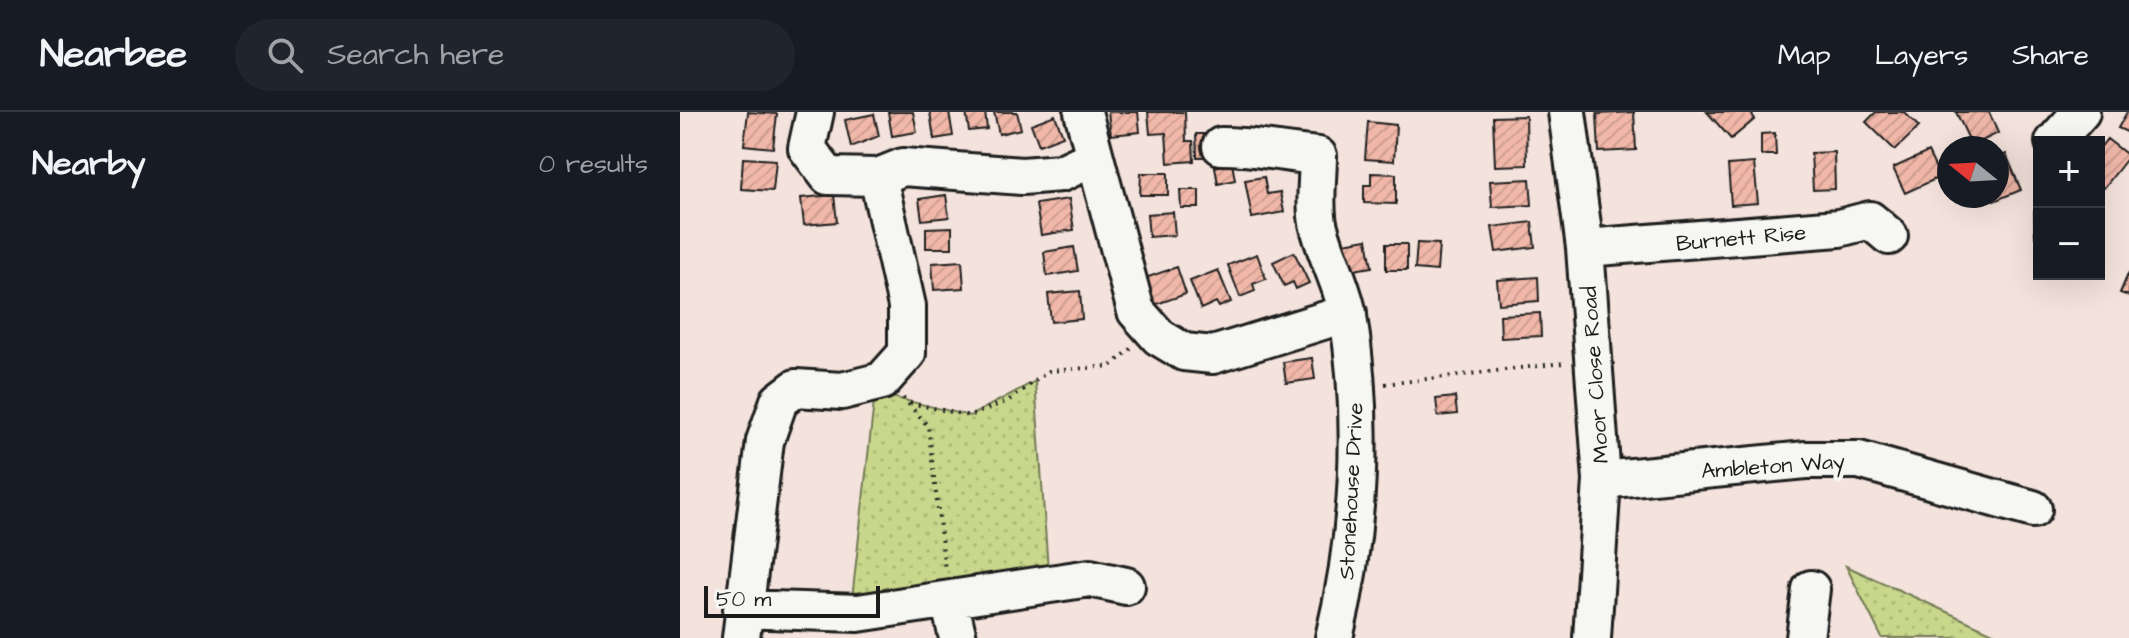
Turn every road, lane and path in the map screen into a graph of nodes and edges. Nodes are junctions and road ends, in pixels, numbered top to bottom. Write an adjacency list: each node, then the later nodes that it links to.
1 (815, 112): 8 (street)
2 (1083, 112): 7 (street)
3 (1567, 112): 10 (street, Moor Close Road)
4 (2081, 112): 5 (street)
5 (2059, 136)
6 (1221, 146): 11 (street, Stonehouse Drive)
7 (1093, 158): 8 (street); 12 (street)
8 (878, 177): 15 (street)
9 (1889, 236): 10 (street, Burnett Rise)
10 (1585, 248): 13 (street, Moor Close Road)
11 (1348, 313): 12 (street); 14 (street, Stonehouse Drive)
12 (1150, 327): 15 (path)
13 (1594, 359): 14 (path); 16 (street, Moor Close Road)
14 (1356, 387): 23 (street, Stonehouse Drive)
15 (896, 392): 20 (path); 21 (street)
16 (1602, 480): 17 (street, Ambleton Way); 24 (street, Moor Close Road)
17 (2033, 509)
18 (1126, 586): 20 (street)
19 (1811, 589): 25 (street)
20 (949, 600): 21 (street); 22 (street)
21 (742, 624)
22 (958, 638)
23 (1334, 638)
24 (1592, 638)
25 (1805, 638)

